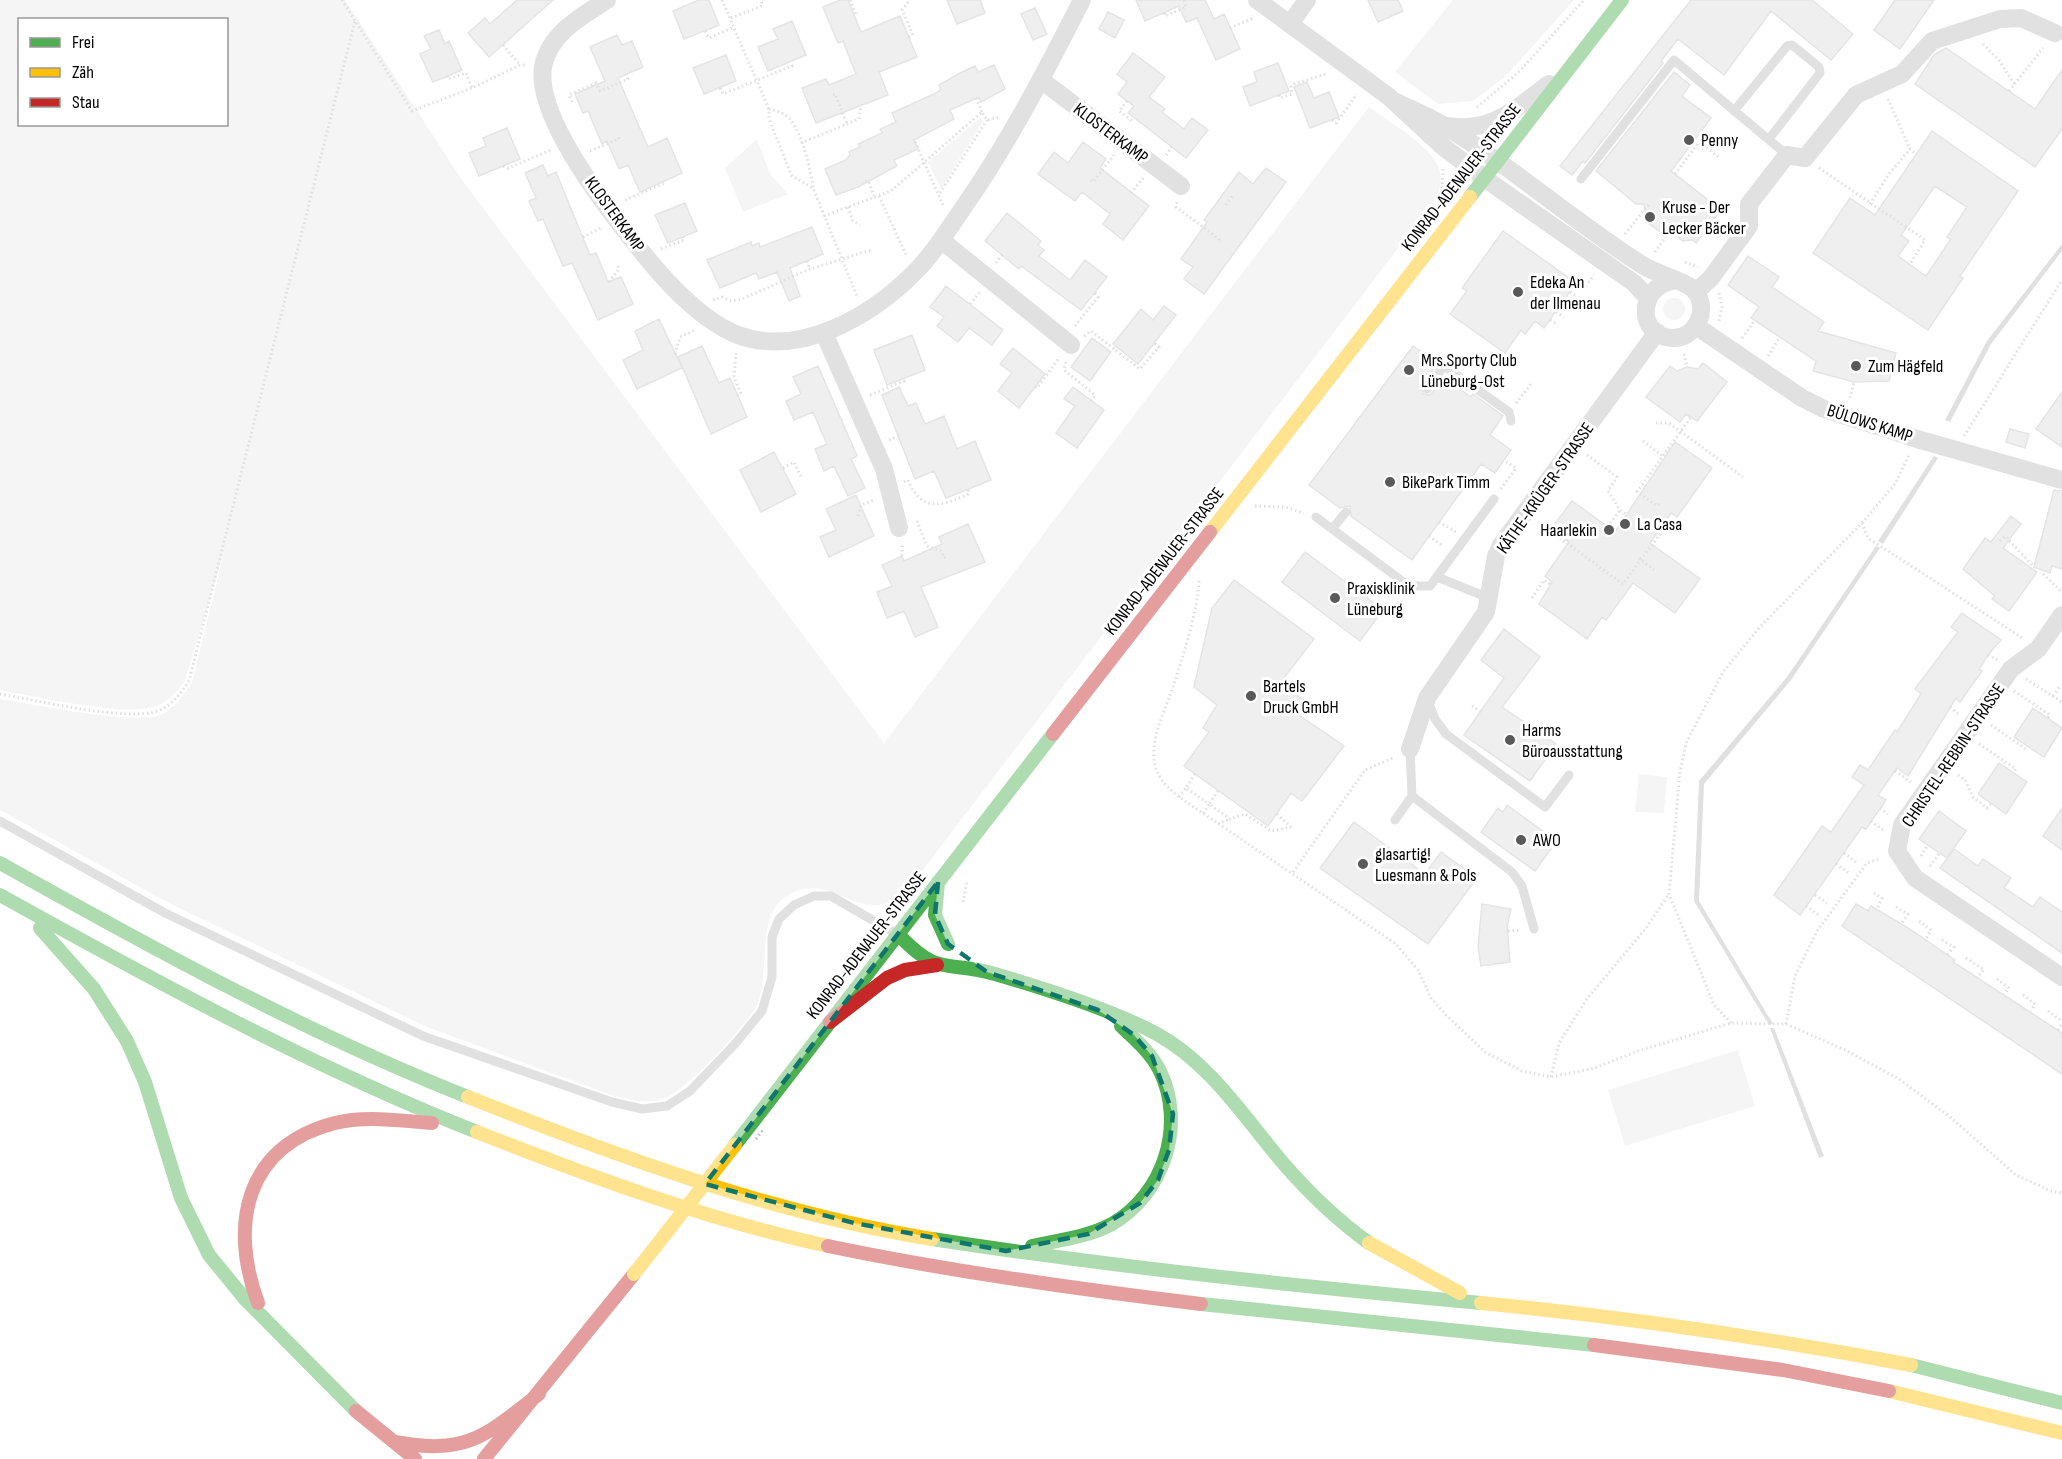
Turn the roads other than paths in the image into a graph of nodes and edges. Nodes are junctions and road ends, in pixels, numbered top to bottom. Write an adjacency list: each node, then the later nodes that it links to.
1 (607, 0): 25 (street, KLOSTERKAMP)
2 (1082, 0): 9 (street, KLOSTERKAMP)
3 (1307, 0): 6 (street)
4 (1622, 0): 8 (main road, KONRAD-ADENAUER-STRASSE)
5 (1261, 3): 6 (street)
6 (1290, 24): 10 (street)
7 (2055, 33): 14 (street)
8 (1565, 72): 12 (street); 15 (main road, KONRAD-ADENAUER-STRASSE)
9 (1041, 80): 18 (street, KLOSTERKAMP); 19 (street, KLOSTERKAMP)
10 (1394, 101): 12 (street); 16 (street)
11 (1734, 111): 13 (lane); 13 (lane); 17 (lane)
12 (1443, 125): 15 (street)
13 (1768, 139): 14 (lane)
14 (1787, 154): 21 (street)
15 (1496, 162): 16 (main road, KONRAD-ADENAUER-STRASSE); 20 (street)
16 (1484, 178): 22 (street); 45 (main road, KONRAD-ADENAUER-STRASSE)
17 (1581, 179)
18 (1181, 186)
19 (941, 240): 25 (street, KLOSTERKAMP); 26 (street)
20 (1672, 281): 21 (street); 22 (street)
21 (1696, 292): 23 (street)
22 (1648, 298): 24 (street)
23 (1696, 326): 24 (street); 29 (street, BÜLOWS KAMP)
24 (1656, 332): 36 (street, KÄTHE-KRÜGER-STRASSE)
25 (824, 333): 33 (street)
26 (1069, 343)
27 (1427, 389): 28 (lane)
28 (1510, 417)
29 (2062, 480)
30 (1494, 499): 35 (lane)
31 (1346, 512): 34 (lane)
32 (1316, 518): 34 (lane)
33 (899, 528)
34 (1332, 529): 35 (lane)
35 (1437, 577): 36 (lane)
36 (1490, 597): 38 (street, KÄTHE-KRÜGER-STRASSE)
37 (2062, 615): 53 (street, CHRISTEL-REBBIN-STRASSE)
38 (1427, 698): 39 (street, KÄTHE-KRÜGER-STRASSE); 40 (lane)
39 (1410, 749): 41 (lane)
40 (1569, 775)
41 (1412, 796): 43 (lane); 48 (lane)
42 (0, 820): 49 (lane)
43 (1395, 820)
44 (0, 863): 57 (main road)
45 (938, 882): 49 (main road, KONRAD-ADENAUER-STRASSE); 50 (main road)
46 (0, 895): 47 (main road)
47 (15, 904): 56 (main road); 59 (main road)
48 (1534, 929)
49 (899, 932): 50 (main road); 51 (main road); 55 (main road, KONRAD-ADENAUER-STRASSE)
50 (948, 944): 52 (main road)
51 (937, 965): 52 (main road); 55 (main road)
52 (987, 972): 54 (main road)
53 (2062, 977)
54 (1098, 1010): 57 (main road); 58 (main road)
55 (830, 1022): 60 (main road, KONRAD-ADENAUER-STRASSE, bridge)
56 (454, 1125): 59 (main road); 63 (main road)
57 (1006, 1251): 58 (main road)
58 (1481, 1303): 61 (main road)
59 (265, 1318): 62 (main road)
60 (539, 1394): 64 (main road); 67 (main road)
61 (2062, 1403)
62 (362, 1417): 64 (main road); 65 (main road)
63 (2062, 1433)
64 (395, 1442): 66 (main road)
65 (392, 1459)
66 (415, 1459)
67 (484, 1459)

